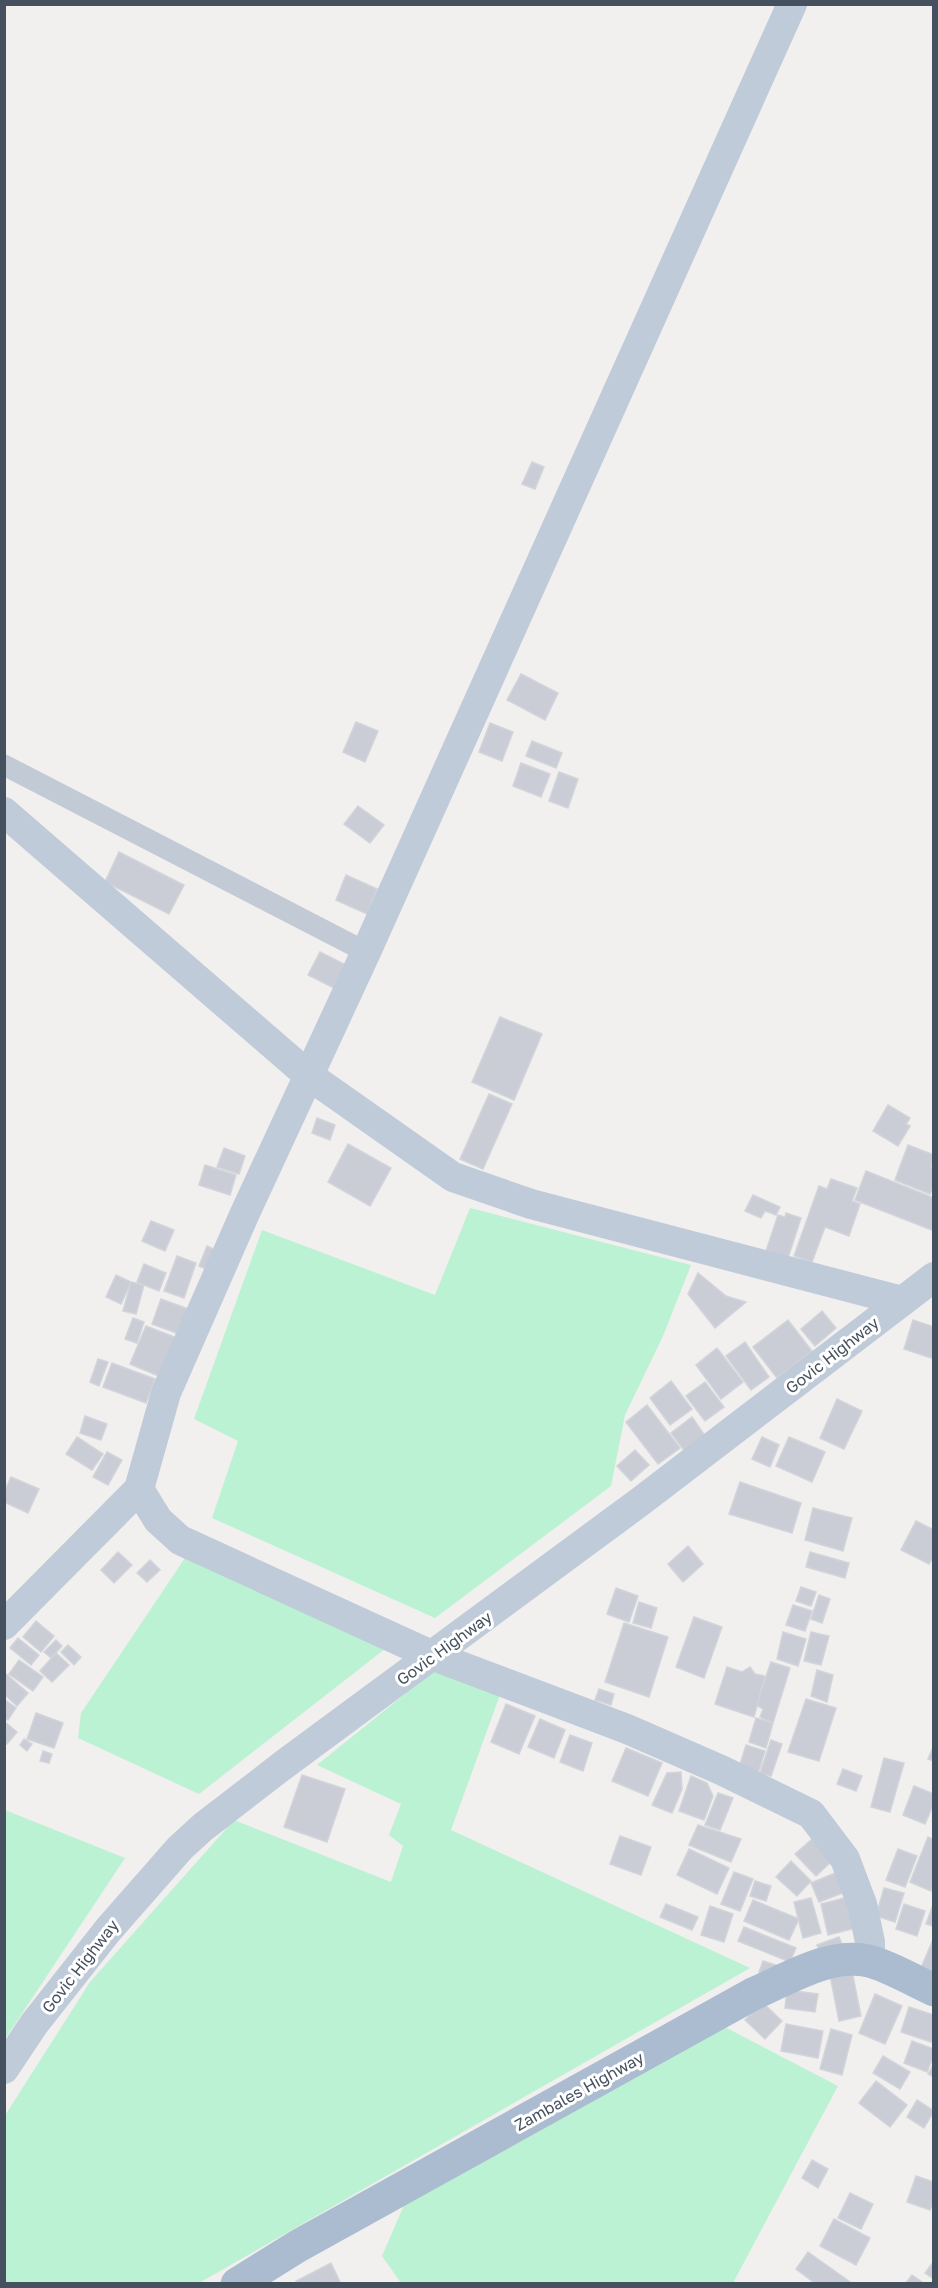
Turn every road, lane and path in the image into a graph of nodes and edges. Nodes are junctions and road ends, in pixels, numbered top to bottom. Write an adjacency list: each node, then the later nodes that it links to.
1 (792, 4): 4 (street)
2 (4, 765): 4 (street)
3 (4, 812): 5 (street)
4 (366, 952): 5 (street)
5 (308, 1075): 7 (street); 8 (street)
6 (933, 1277): 7 (street, Govic Highway)
7 (902, 1301): 10 (street, Govic Highway)
8 (139, 1489): 9 (street); 10 (street)
9 (4, 1625)
10 (431, 1654): 11 (street); 13 (street, Govic Highway)
11 (870, 1961): 12 (main road, Zambales Highway); 14 (main road, Zambales Highway)
12 (933, 1990)
13 (4, 2069)
14 (237, 2283)

